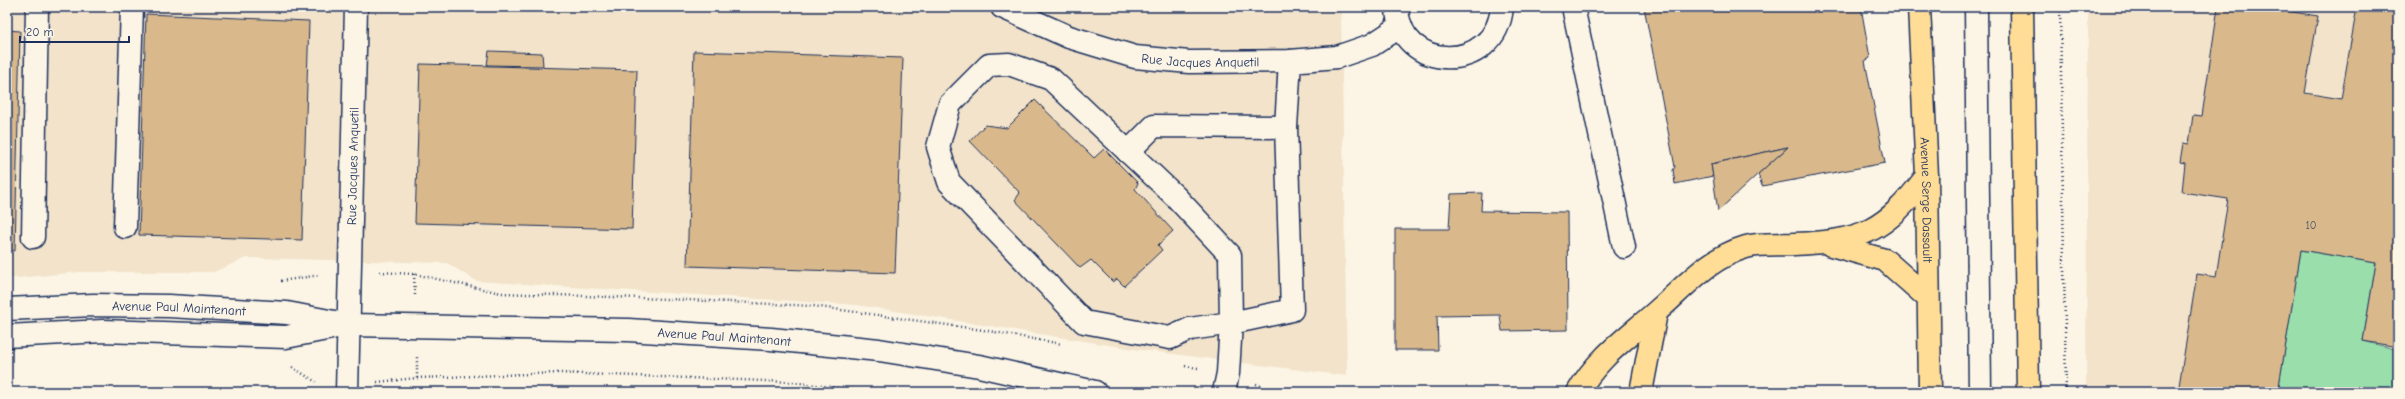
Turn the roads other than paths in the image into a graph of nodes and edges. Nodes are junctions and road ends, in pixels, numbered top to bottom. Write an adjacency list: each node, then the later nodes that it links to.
1 (37, 7): 16 (street)
2 (132, 7): 15 (street)
3 (356, 7): 23 (street, Rue Jacques Anquetil)
4 (1002, 7): 11 (street, Rue Jacques Anquetil)
5 (1502, 7): 10 (street, Rue Jacques Anquetil)
6 (1572, 7): 18 (street)
7 (1919, 7): 14 (main road, Avenue Serge Dassault)
8 (1976, 7): 31 (street)
9 (2022, 7): 32 (main road)
10 (1399, 17): 11 (street, Rue Jacques Anquetil)
11 (1290, 61): 12 (street)
12 (1286, 127): 13 (street); 22 (street)
13 (1128, 152): 22 (street); 22 (street)
14 (1927, 176): 17 (main road); 19 (main road, Avenue Serge Dassault)
15 (125, 227)
16 (33, 237)
17 (1820, 243): 19 (main road); 21 (main road)
18 (1624, 247)
19 (1928, 298): 30 (main road, Avenue Serge Dassault)
20 (7, 309): 23 (street, Avenue Paul Maintenant)
21 (1656, 313): 28 (main road); 29 (main road)
22 (1231, 323): 27 (street)
23 (350, 325): 24 (street, Avenue Paul Maintenant); 25 (street, Rue Jacques Anquetil); 26 (street, Avenue Paul Maintenant)
24 (7, 336)
25 (347, 392)
26 (1095, 392)
27 (1224, 392)
28 (1578, 392)
29 (1641, 392)
30 (1930, 392)
31 (1980, 392)
32 (2028, 392)

